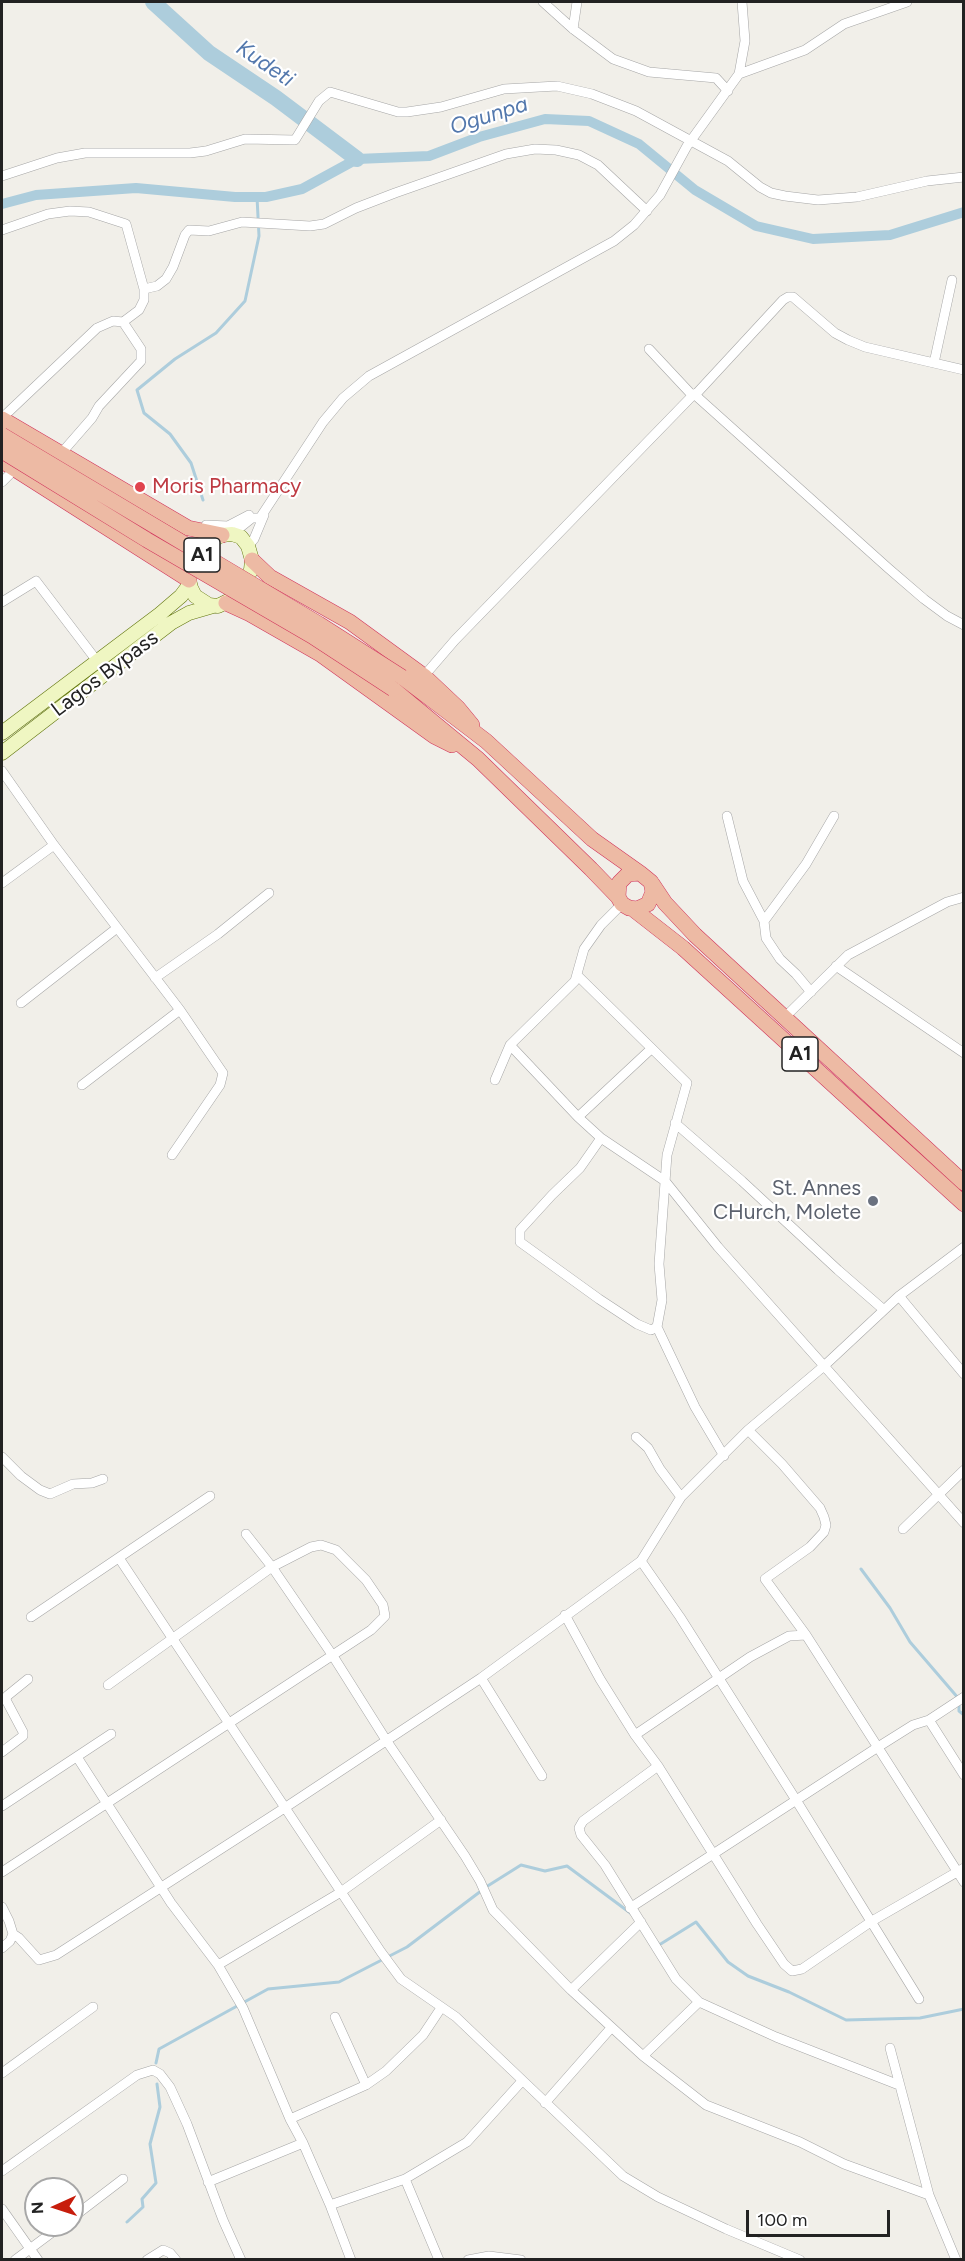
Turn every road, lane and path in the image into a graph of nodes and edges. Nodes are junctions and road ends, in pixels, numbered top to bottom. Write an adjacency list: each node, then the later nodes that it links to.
1 (543, 2): 5 (street)
2 (577, 2): 5 (street)
3 (742, 2): 6 (street)
4 (907, 2): 6 (street)
5 (573, 29): 7 (street)
6 (740, 74): 7 (street)
7 (728, 91): 8 (street)
8 (689, 144): 9 (street); 10 (street); 11 (street)
9 (2, 176)
10 (963, 177)
11 (647, 211): 14 (street); 28 (street)
12 (2, 230): 14 (street)
13 (952, 280): 17 (street)
14 (144, 289): 15 (street)
15 (123, 322): 20 (street); 22 (street)
16 (649, 349): 19 (street)
17 (934, 363): 18 (street); 19 (street)
18 (963, 370)
19 (694, 395): 35 (street); 37 (street)
20 (3, 417): 22 (street); 27 (highway)
21 (2, 435): 38 (highway, A1, bridge)
22 (65, 449): 27 (street)
23 (2, 451): 38 (highway, A1, bridge)
24 (2, 461): 25 (highway)
25 (15, 470): 26 (street); 32 (highway)
26 (2, 482)
27 (118, 488): 29 (street); 30 (highway)
28 (272, 497): 29 (street); 31 (street)
29 (260, 518): 30 (street)
30 (227, 535): 31 (main road); 32 (main road)
31 (250, 553): 34 (main road); 37 (highway)
32 (189, 582): 34 (main road); 36 (main road, Lagos Bypass)
33 (2, 603): 36 (street)
34 (220, 604): 41 (main road, Lagos Bypass); 42 (highway)
35 (963, 625)
36 (96, 662): 39 (main road, Lagos Bypass)
37 (423, 676): 40 (highway)
38 (397, 683): 40 (highway, A1); 42 (highway, A1)
39 (2, 733)
40 (486, 741): 47 (highway, A1)
41 (2, 753)
42 (478, 759): 51 (highway, A1)
43 (2, 771): 46 (street)
44 (727, 816): 52 (street)
45 (834, 816): 52 (street)
46 (54, 845): 48 (street); 53 (street)
47 (645, 878): 51 (highway); 51 (highway); 60 (highway, A1)
48 (2, 883)
49 (269, 893): 56 (street)
50 (963, 897): 54 (street)
51 (624, 903): 55 (street); 72 (highway, A1)
52 (764, 921): 57 (street)
53 (117, 928): 56 (street); 58 (street)
54 (836, 966): 57 (street); 63 (street)
55 (578, 976): 61 (street); 62 (street)
56 (154, 978): 59 (street)
57 (811, 992): 60 (street)
58 (21, 1003)
59 (180, 1010): 65 (street); 69 (street)
60 (785, 1017): 71 (highway, A1)
61 (510, 1045): 64 (street); 66 (street)
62 (651, 1048): 66 (street); 67 (street)
63 (963, 1053)
64 (495, 1080)
65 (82, 1085)
66 (578, 1117): 68 (street)
67 (675, 1123): 70 (street); 75 (street)
68 (602, 1138): 70 (street); 76 (street)
69 (172, 1155)
70 (665, 1181): 76 (street); 77 (street)
71 (963, 1183)
72 (963, 1204)
73 (963, 1248): 74 (street)
74 (899, 1296): 75 (street); 78 (street)
75 (884, 1310): 77 (street)
76 (657, 1327): 81 (street)
77 (824, 1366): 79 (street); 85 (street)
78 (963, 1374)
79 (748, 1430): 81 (street); 96 (street)
80 (636, 1437): 87 (street)
81 (724, 1456): 87 (street)
82 (2, 1457): 84 (street)
83 (963, 1470): 85 (street)
84 (103, 1479)
85 (938, 1494): 88 (street); 89 (street)
86 (210, 1496): 91 (street)
87 (681, 1497): 92 (street)
88 (963, 1523)
89 (903, 1529)
90 (246, 1534): 93 (street)
91 (119, 1558): 95 (street); 97 (street)
92 (641, 1561): 94 (street); 101 (street)
93 (272, 1567): 97 (street); 98 (street); 98 (street)
94 (565, 1615): 99 (street); 107 (street)
95 (31, 1617)
96 (806, 1635): 101 (street); 109 (street)
97 (173, 1638): 102 (street); 105 (street)
98 (333, 1656): 105 (street); 108 (street)
99 (481, 1678): 108 (street); 114 (street)
100 (28, 1679): 110 (street)
101 (717, 1679): 107 (street); 115 (street)
102 (108, 1685)
103 (963, 1697): 104 (street)
104 (929, 1720): 109 (street); 113 (street)
105 (229, 1724): 116 (street); 118 (street)
106 (111, 1734): 111 (street)
107 (635, 1735): 112 (street)
108 (386, 1740): 118 (street); 119 (street)
109 (878, 1747): 115 (street); 121 (street)
110 (2, 1752)
111 (77, 1757): 116 (street); 117 (street)
112 (658, 1766): 120 (street); 127 (street)
113 (963, 1775)
114 (543, 1776)
115 (796, 1800): 120 (street); 129 (street)
116 (107, 1804): 122 (street); 124 (street)
117 (2, 1806)
118 (286, 1807): 124 (street); 125 (street)
119 (441, 1821): 125 (street); 133 (street)
120 (713, 1852): 127 (street); 129 (street)
121 (960, 1870): 123 (street); 129 (street)
122 (2, 1872)
123 (963, 1882)
124 (161, 1887): 130 (street); 132 (street)
125 (341, 1892): 132 (street); 137 (street)
126 (2, 1907): 130 (street)
127 (630, 1908): 128 (street)
128 (641, 1922): 133 (street); 135 (street)
129 (872, 1922): 134 (street)
130 (13, 1934): 131 (street)
131 (2, 1948)
132 (218, 1965): 147 (street)
133 (571, 1990): 139 (street)
134 (919, 1999)
135 (699, 2002): 141 (street); 145 (street)
136 (93, 2007): 142 (street)
137 (441, 2008): 143 (street); 144 (street)
138 (335, 2017): 144 (street)
139 (611, 2028): 141 (street); 146 (street)
140 (890, 2048): 145 (street)
141 (643, 2056): 153 (street)
142 (2, 2073)
143 (522, 2081): 146 (street); 151 (street)
144 (366, 2085): 147 (street)
145 (899, 2085): 153 (street)
146 (545, 2103): 168 (street)
147 (290, 2119): 148 (street)
148 (303, 2143): 152 (street); 154 (street)
149 (2, 2171): 152 (street)
150 (123, 2179): 155 (street)
151 (405, 2179): 154 (street); 165 (street)
152 (208, 2182): 163 (street)
153 (929, 2195): 169 (street)
154 (330, 2205): 164 (street)
155 (84, 2209)
156 (2, 2210): 158 (street)
157 (46, 2237): 158 (street)
158 (31, 2248): 159 (street); 160 (street)
159 (15, 2259)
160 (38, 2259)
161 (147, 2259): 162 (street)
162 (176, 2259)
163 (241, 2259)
164 (351, 2259)
165 (440, 2259)
166 (468, 2259): 167 (street)
167 (521, 2259)
168 (800, 2259)
169 (956, 2259)

